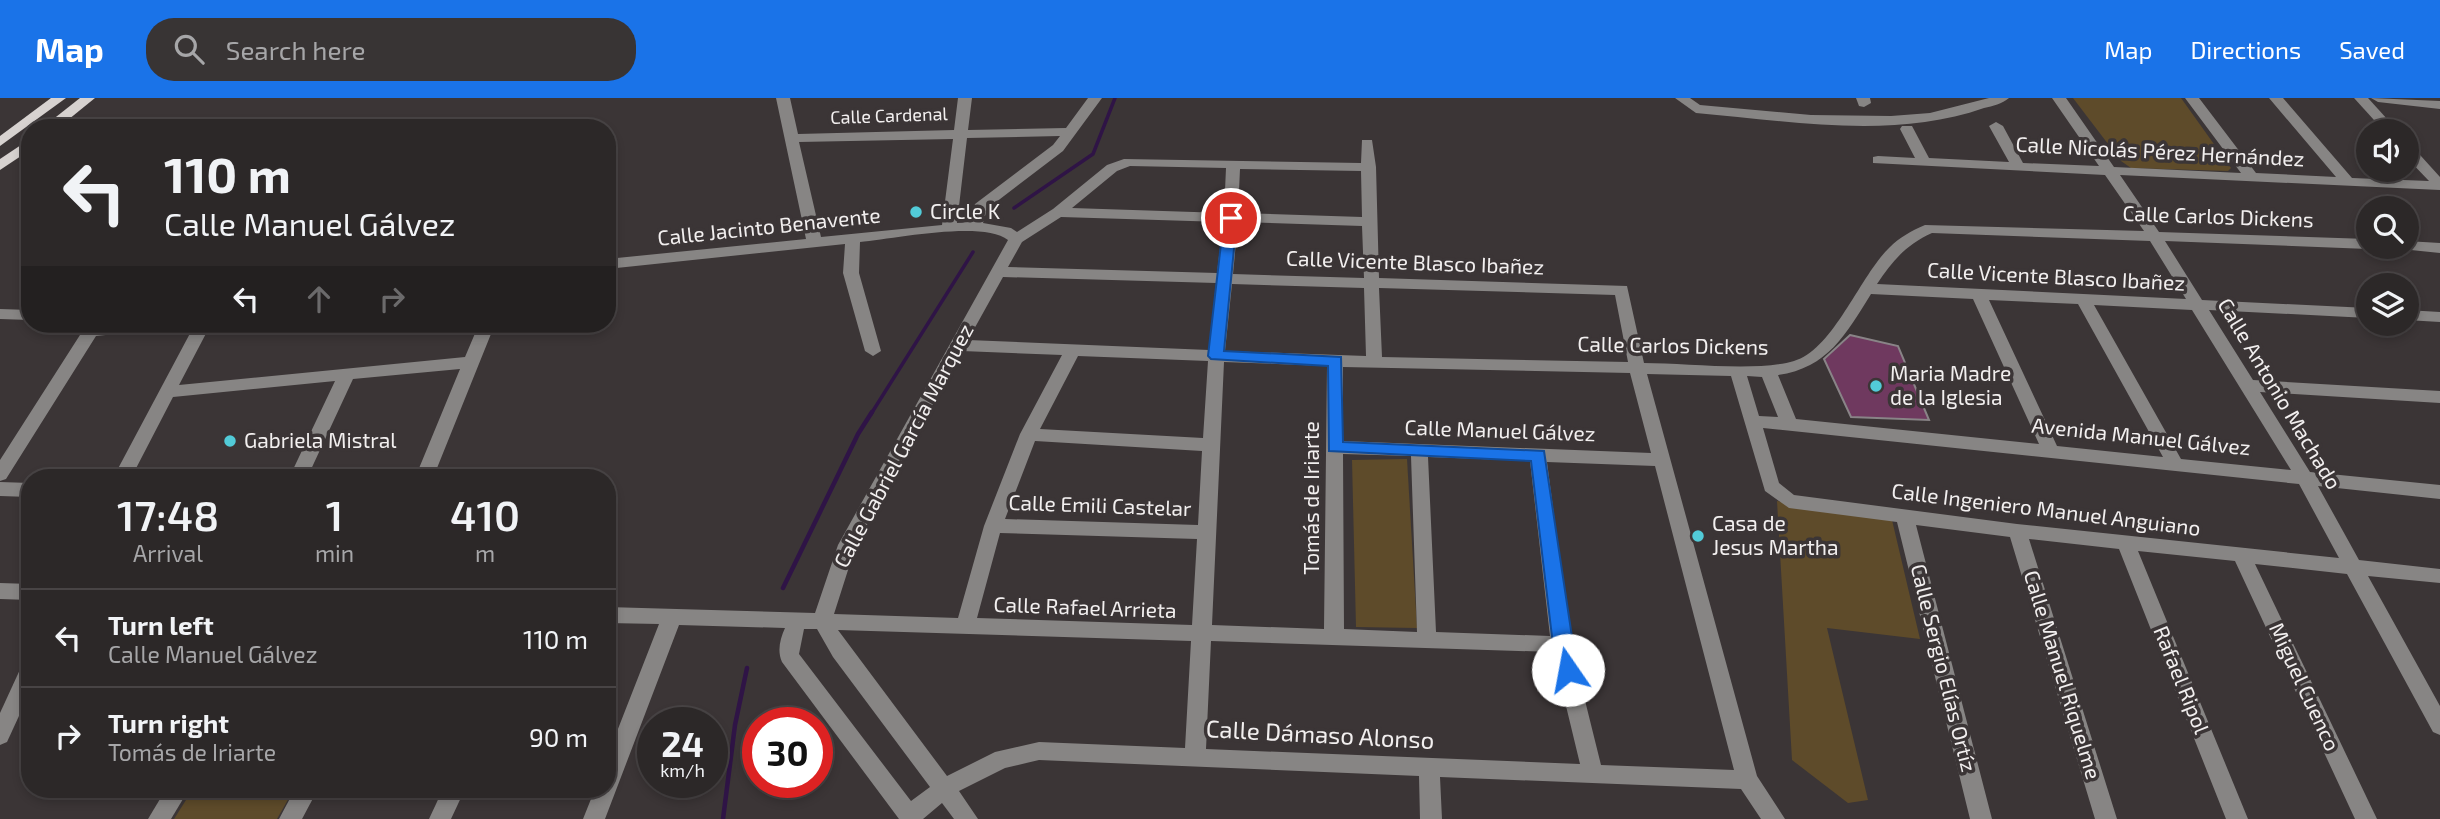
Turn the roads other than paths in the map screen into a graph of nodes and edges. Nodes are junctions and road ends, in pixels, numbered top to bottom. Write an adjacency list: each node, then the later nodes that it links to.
1 (59, 98): 14 (main road)
2 (88, 98): 15 (main road)
3 (783, 98): 22 (street)
4 (965, 98): 21 (street)
5 (1095, 98): 20 (street)
6 (1682, 98): 7 (street)
7 (2002, 98)
8 (2059, 98): 33 (street, Calle Antonio Machado)
9 (2192, 98): 34 (street)
10 (2276, 98): 35 (street)
11 (2361, 98): 16 (street)
12 (2378, 98): 13 (street)
13 (2440, 104)
14 (31, 119)
15 (61, 119)
16 (2380, 119)
17 (21, 126): 23 (main road)
18 (1996, 126): 31 (street)
19 (1907, 128): 27 (street)
20 (1072, 132): 21 (street, Calle Cardenal); 40 (street)
21 (961, 134): 22 (street, Calle Cardenal); 41 (street)
22 (791, 138): 46 (street)
23 (0, 142)
24 (1367, 144): 32 (street)
25 (21, 149): 30 (main road)
26 (1878, 160): 27 (street, Calle Nicolás Pérez Hernández)
27 (1924, 161): 31 (street, Calle Nicolás Pérez Hernández)
28 (2419, 163): 36 (street)
29 (1233, 164): 32 (street); 37 (street, Calle Gabriel García Marquez); 38 (street)
30 (0, 166)
31 (2018, 166): 33 (street, Calle Nicolás Pérez Hernández)
32 (1369, 167): 39 (street)
33 (2110, 170): 34 (street, Calle Nicolás Pérez Hernández); 42 (street, Calle Antonio Machado)
34 (2252, 177): 35 (street, Calle Nicolás Pérez Hernández)
35 (2347, 181): 36 (street, Calle Nicolás Pérez Hernández)
36 (2440, 186)
37 (1058, 212): 38 (street); 44 (street, Calle Gabriel García Marquez)
38 (1231, 218): 39 (street); 51 (street)
39 (1369, 222): 52 (street)
40 (975, 226): 41 (street, Calle Jacinto Benavente); 44 (street, Calle Jacinto Benavente)
41 (949, 229): 43 (street, Calle Jacinto Benavente)
42 (2154, 235): 45 (street, Calle Carlos Dickens); 53 (street, Calle Carlos Dickens); 56 (street, Calle Antonio Machado)
43 (853, 239): 46 (street, Calle Jacinto Benavente); 66 (street)
44 (1016, 239): 50 (street, Calle Gabriel García Marquez)
45 (2356, 243)
46 (815, 244): 49 (street, Calle Jacinto Benavente)
47 (2419, 247): 48 (street)
48 (2440, 248)
49 (616, 263)
50 (998, 272): 51 (street, Calle Vicente Blasco Ibañez); 65 (street, Calle Gabriel García Marquez)
51 (1225, 279): 52 (street, Calle Vicente Blasco Ibañez); 68 (street)
52 (1371, 283): 70 (street); 72 (street, Calle Vicente Blasco Ibañez)
53 (1868, 289): 54 (street, Calle Vicente Blasco Ibañez); 73 (street, Calle Carlos Dickens)
54 (1979, 295): 55 (street, Calle Vicente Blasco Ibañez); 85 (street)
55 (2084, 300): 56 (street, Calle Vicente Blasco Ibañez); 88 (street)
56 (2198, 305): 57 (street, Calle Vicente Blasco Ibañez); 76 (street, Calle Antonio Machado)
57 (2356, 312)
58 (0, 314): 59 (street)
59 (21, 315)
60 (2419, 316): 61 (street)
61 (2440, 317)
62 (89, 333): 92 (street)
63 (198, 333): 77 (street)
64 (483, 333): 71 (street)
65 (956, 345): 67 (street, Calle Carlos Dickens); 110 (street, Calle Gabriel García Marquez)
66 (873, 351)
67 (1072, 352): 68 (street, Calle Carlos Dickens); 81 (street)
68 (1216, 356): 69 (street, Calle Carlos Dickens); 82 (street)
69 (1335, 361): 70 (street, Calle Carlos Dickens); 83 (street, Tomás de Iriarte)
70 (1374, 361): 72 (street, Calle Carlos Dickens)
71 (472, 362): 75 (street); 91 (street)
72 (1637, 367): 74 (street, Calle Carlos Dickens); 87 (street)
73 (1768, 371): 74 (street, Calle Carlos Dickens); 80 (street)
74 (1738, 372): 79 (street, Calle Ingeniero Manuel Anguiano)
75 (346, 374): 77 (street); 90 (street)
76 (2249, 386): 78 (street); 93 (street, Calle Antonio Machado)
77 (167, 392): 89 (street)
78 (2440, 397)
79 (1753, 421): 80 (street, Avenida Manuel Gálvez); 97 (street, Calle Ingeniero Manuel Anguiano)
80 (1789, 424): 85 (street, Avenida Manuel Gálvez)
81 (1029, 434): 82 (street); 98 (street)
82 (1211, 445): 100 (street)
83 (1335, 447): 84 (street, Calle Manuel Gálvez); 113 (street, Tomás de Iriarte)
84 (1419, 450): 86 (street, Calle Manuel Gálvez); 114 (street)
85 (2051, 451): 88 (street, Avenida Manuel Gálvez)
86 (1538, 456): 87 (street, Calle Manuel Gálvez); 115 (street)
87 (1662, 460): 123 (street)
88 (2175, 463): 93 (street, Avenida Manuel Gálvez)
89 (127, 469)
90 (302, 469)
91 (428, 469)
92 (0, 474)
93 (2305, 478): 96 (street, Avenida Manuel Gálvez); 103 (street, Calle Antonio Machado)
94 (0, 489): 95 (street)
95 (21, 490)
96 (2440, 492)
97 (1905, 516): 99 (street, Calle Ingeniero Manuel Anguiano); 137 (street, Calle Sergio Elías Ortíz)
98 (993, 526): 100 (street, Calle Emili Castelar); 111 (street)
99 (2017, 531): 101 (street, Calle Ingeniero Manuel Anguiano); 138 (street, Calle Manuel Riquelme)
100 (1207, 533): 112 (street)
101 (2125, 542): 102 (street, Calle Ingeniero Manuel Anguiano); 139 (street, Rafael Ripol)
102 (2242, 556): 103 (street, Calle Ingeniero Manuel Anguiano); 140 (street, Miguel Cuenco)
103 (2355, 565): 104 (street, Calle Ingeniero Manuel Anguiano); 117 (street, Calle Antonio Machado)
104 (2440, 576)
105 (0, 591): 106 (street)
106 (21, 592)
107 (616, 615): 108 (street, Calle Rafael Arrieta)
108 (672, 617): 109 (street, Calle Rafael Arrieta); 120 (street)
109 (798, 620): 110 (street, Calle Rafael Arrieta); 129 (street)
110 (822, 620): 111 (street, Calle Rafael Arrieta); 124 (street)
111 (965, 627): 112 (street, Calle Rafael Arrieta)
112 (1201, 634): 113 (street, Calle Rafael Arrieta); 119 (street)
113 (1334, 636): 114 (street, Calle Rafael Arrieta)
114 (1427, 640): 115 (street, Calle Rafael Arrieta)
115 (1562, 645): 122 (street)
116 (20, 713): 118 (street)
117 (2440, 726)
118 (0, 736)
119 (1195, 756): 121 (street, Calle Dámaso Alonso); 124 (street, Calle Dámaso Alonso)
120 (616, 761)
121 (1429, 766): 122 (street, Calle Dámaso Alonso); 135 (street)
122 (1592, 771): 123 (street, Calle Dámaso Alonso)
123 (1746, 780): 136 (street)
124 (943, 789): 129 (street, Calle Dámaso Alonso); 134 (street)
125 (172, 798): 130 (street)
126 (302, 798): 131 (street)
127 (450, 798): 132 (street)
128 (602, 798): 133 (street)
129 (911, 817)
130 (159, 819)
131 (290, 819)
132 (440, 819)
133 (594, 819)
134 (967, 819)
135 (1431, 819)
136 (1774, 819)
137 (1981, 819)
138 (2106, 819)
139 (2237, 819)
140 (2366, 819)

